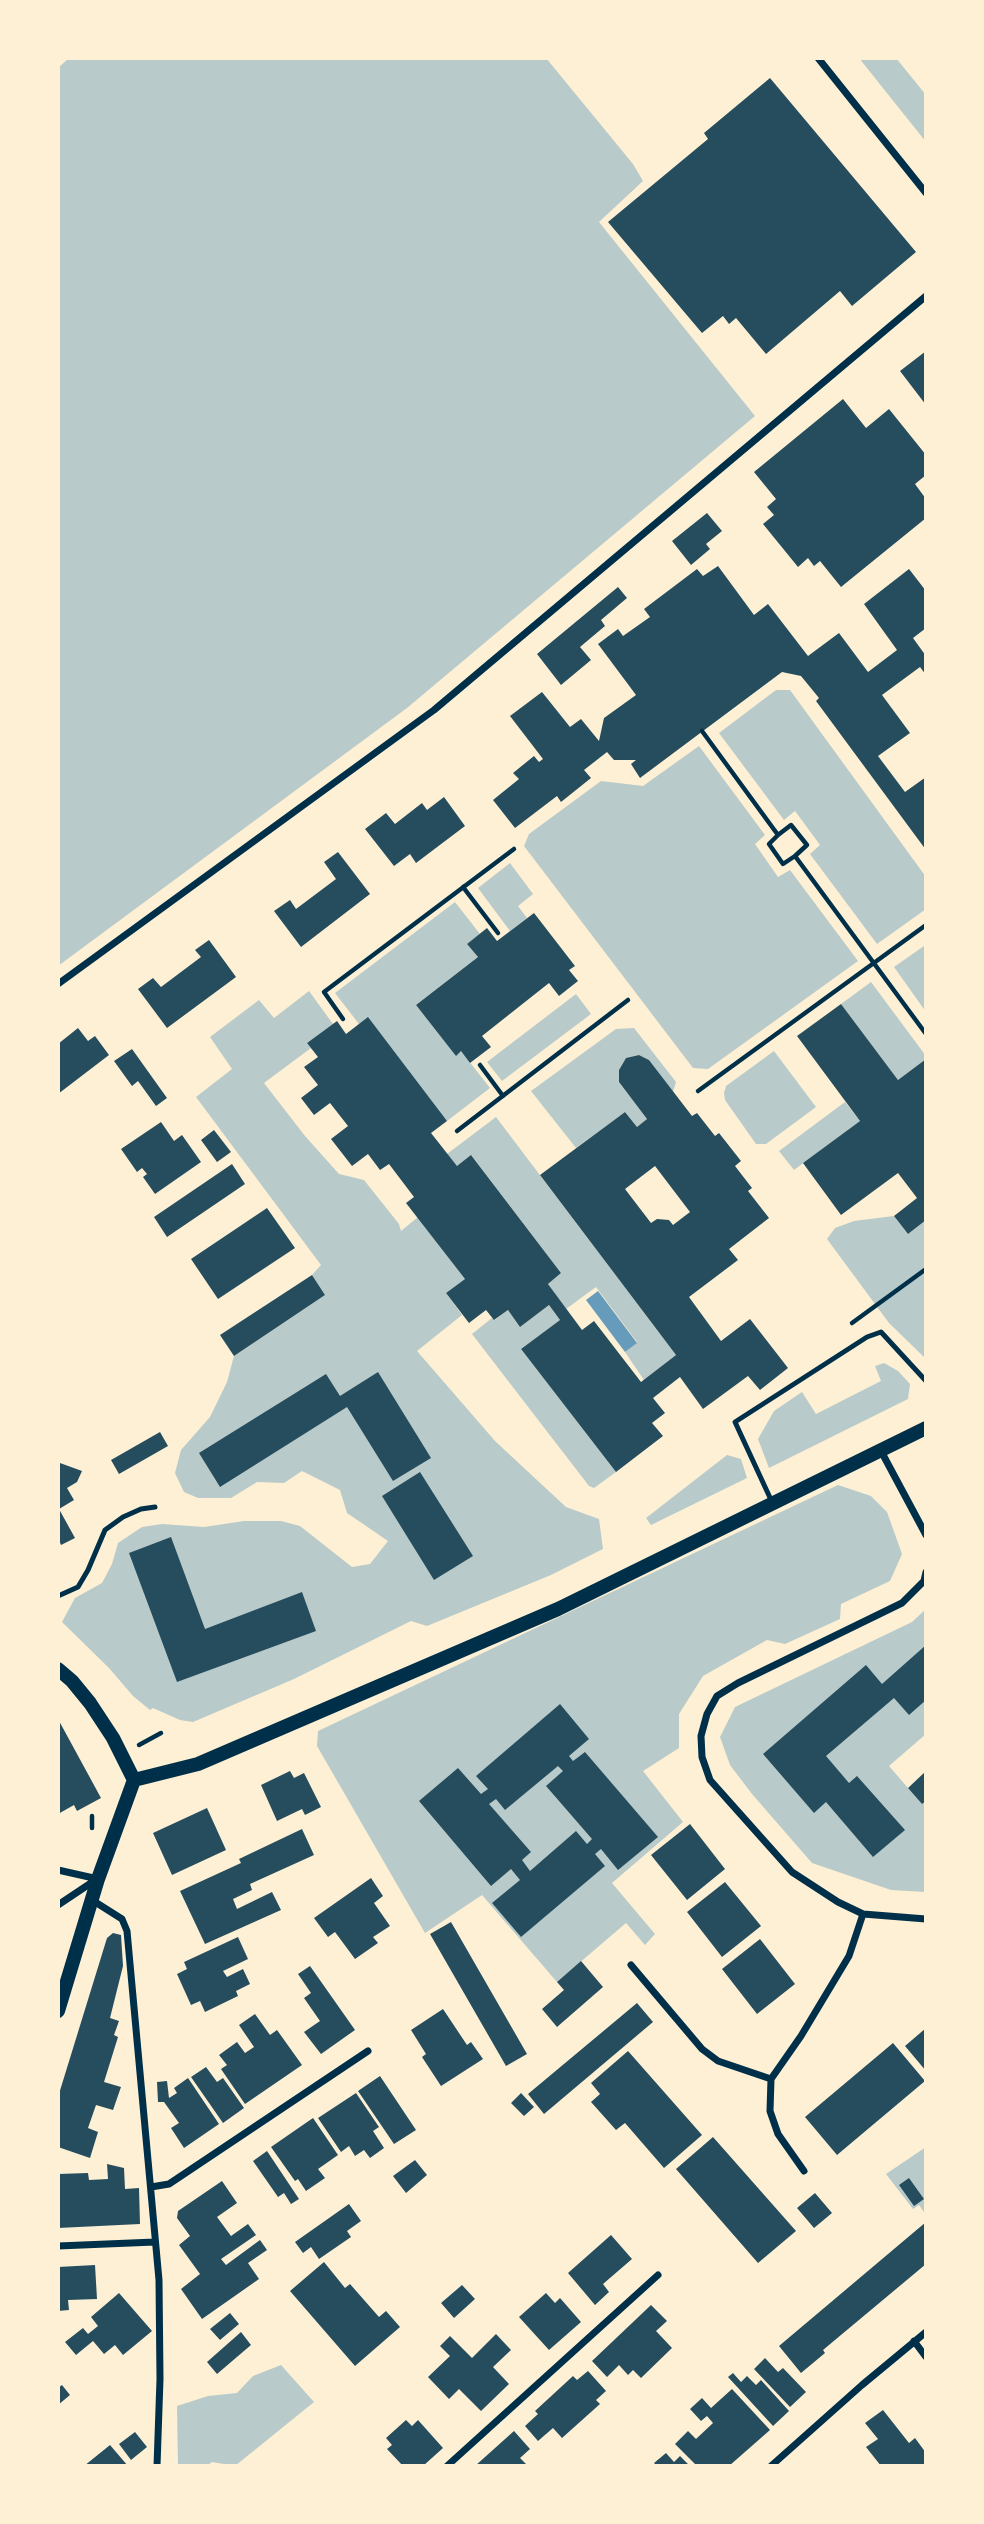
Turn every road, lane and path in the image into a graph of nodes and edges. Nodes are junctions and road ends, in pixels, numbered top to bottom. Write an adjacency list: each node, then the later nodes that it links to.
1 (818, 58): 2 (street)
2 (926, 193)
3 (926, 296): 12 (street)
4 (702, 732): 5 (path)
5 (778, 835): 7 (path); 7 (path)
6 (514, 849): 8 (path)
7 (795, 856): 11 (path)
8 (463, 887): 10 (path); 14 (path)
9 (926, 925): 11 (path)
10 (498, 933)
11 (874, 963): 15 (path); 17 (path)
12 (58, 984)
13 (628, 1000): 18 (path)
14 (343, 1019)
15 (926, 1034)
16 (480, 1065): 18 (path)
17 (698, 1091)
18 (503, 1096): 19 (path)
19 (457, 1131)
20 (926, 1269): 21 (path)
21 (845, 1327)
22 (926, 1381): 25 (lane)
23 (926, 1428): 24 (main road)
24 (881, 1451): 25 (main road); 27 (street)
25 (773, 1505): 31 (main road)
26 (155, 1507): 29 (lane)
27 (926, 1535)
28 (926, 1572): 36 (street)
29 (58, 1596)
30 (58, 1669): 31 (main road)
31 (134, 1780): 33 (main road)
32 (58, 1870): 33 (street)
33 (98, 1879): 34 (main road); 35 (street)
34 (92, 1900): 39 (main road); 43 (street)
35 (58, 1905)
36 (863, 1913): 37 (street); 41 (street)
37 (926, 1920)
38 (631, 1965): 41 (street)
39 (58, 2011)
40 (368, 2050): 43 (street)
41 (771, 2079): 42 (street)
42 (804, 2171)
43 (151, 2187): 44 (street)
44 (155, 2242): 45 (street); 50 (street)
45 (58, 2246)
46 (658, 2275): 51 (street)
47 (926, 2332): 48 (street)
48 (914, 2342): 49 (street); 52 (street)
49 (926, 2357)
50 (157, 2466)
51 (447, 2466)
52 (771, 2466)

